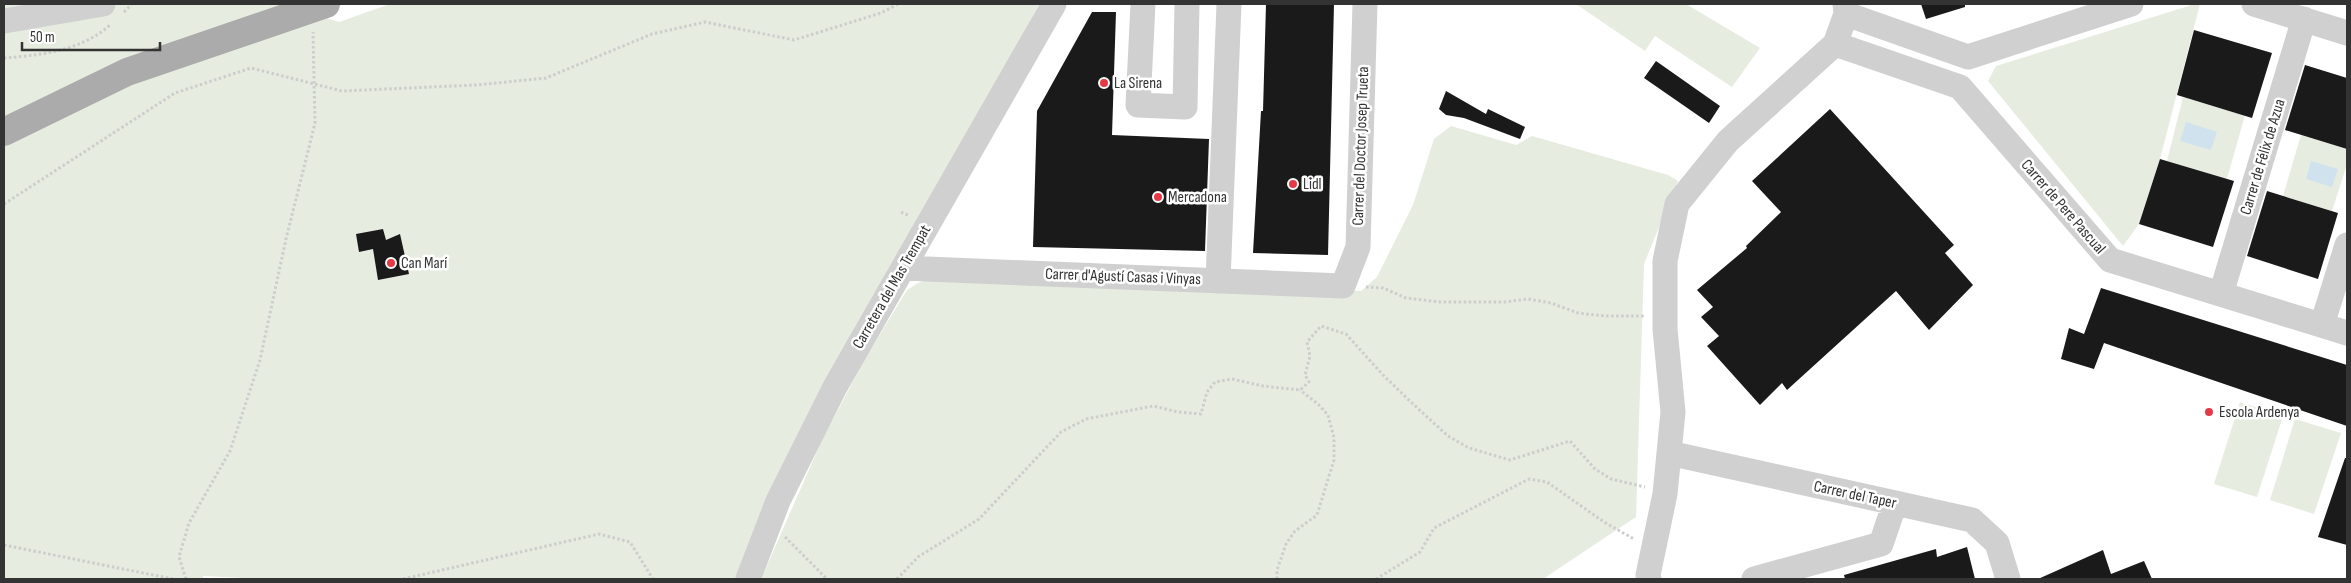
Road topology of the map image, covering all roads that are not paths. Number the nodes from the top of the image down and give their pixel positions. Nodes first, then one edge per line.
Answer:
1 (1054, 4) edge
2 (1143, 4) edge
3 (1187, 4) edge
4 (1229, 4) edge
5 (1364, 4) edge
6 (2130, 4) edge
7 (2254, 4) edge
8 (317, 7) edge
9 (1845, 9) edge
10 (111, 14) edge
11 (2304, 19) junction
12 (4, 21) edge
13 (2347, 33) edge
14 (1835, 44) junction
15 (1968, 57) junction
16 (1960, 87) junction
17 (1185, 107) junction
18 (1224, 109) junction
19 (4, 132) edge
20 (2347, 245) edge
21 (903, 268) junction
22 (1218, 281) junction
23 (1343, 286) joint
24 (2221, 294) junction
25 (2322, 325) junction
26 (2347, 333) edge
27 (1668, 453) junction
28 (1896, 504) junction
29 (748, 579) edge
30 (1649, 579) edge
31 (1754, 579) edge
32 (2008, 579) edge

1 - 21 street, Carretera del Mas Trempat
2 - 17 street
3 - 17 street
4 - 18 street
5 - 23 street, Carrer del Doctor Josep Trueta
6 - 15 street
7 - 11 street
8 - 19 main road
9 - 14 street
9 - 15 street
10 - 12 street
11 - 13 street
11 - 24 street, Carrer de Félix de Azua
14 - 16 street
14 - 27 street
15 - 16 street
16 - 24 street, Carrer de Pere Pascual
17 - 18 street
18 - 22 street
20 - 25 street
21 - 22 street, Carrer d'Agustí Casas i Vinyas
21 - 29 street, Carretera del Mas Trempat
22 - 23 street, Carrer d'Agustí Casas i Vinyas
24 - 25 street, Carrer de Pere Pascual
25 - 26 street, Carrer de Pere Pascual
27 - 28 street, Carrer del Taper
27 - 30 street
28 - 31 street
28 - 32 street, Carrer del Taper

